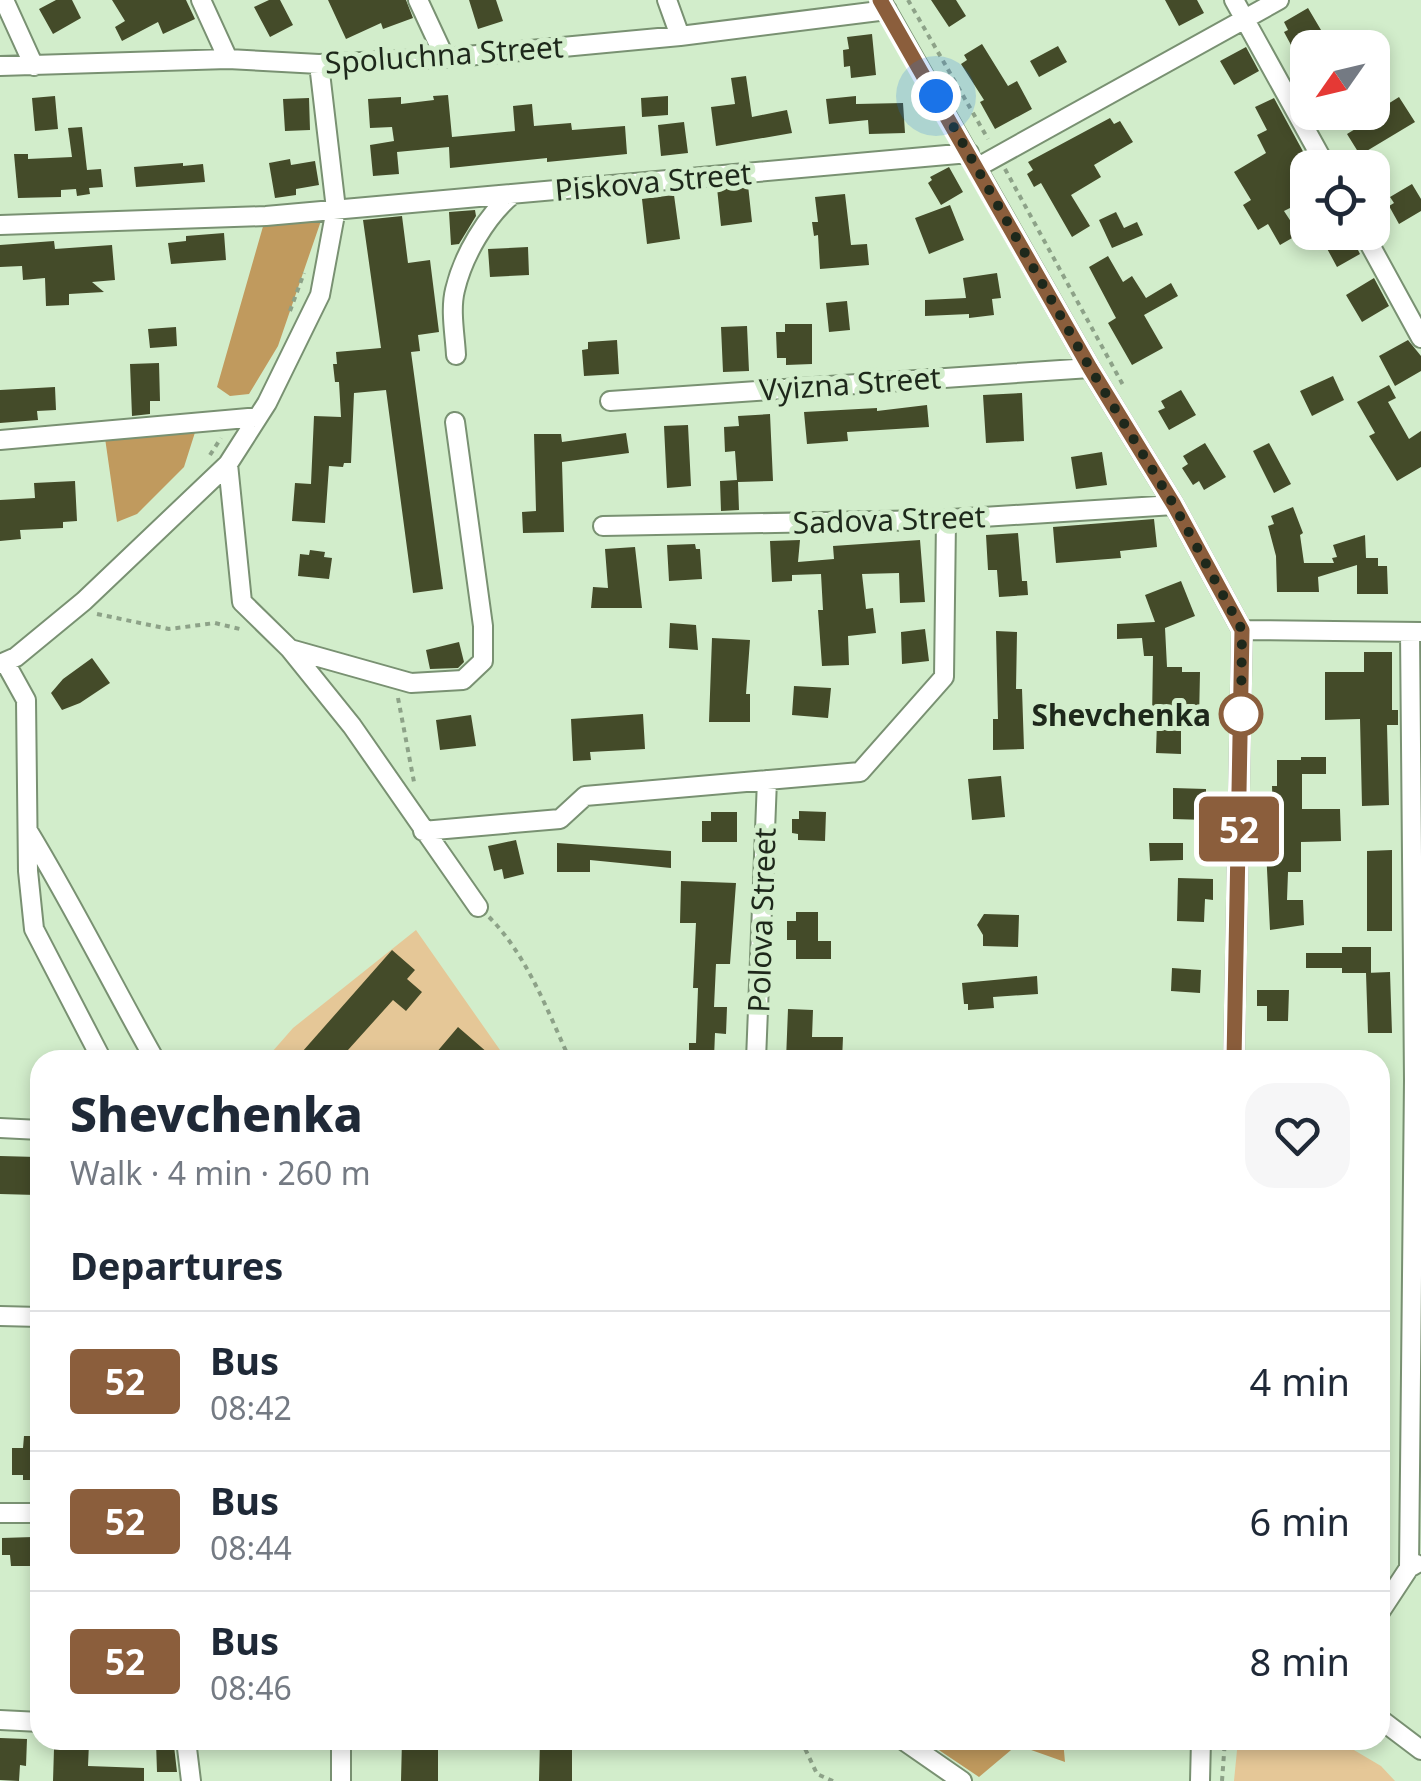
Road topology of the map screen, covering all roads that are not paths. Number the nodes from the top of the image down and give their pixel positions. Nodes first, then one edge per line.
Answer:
1 (4, 0) edge
2 (201, 0) edge
3 (418, 0) edge
4 (667, 0) edge
5 (1234, 0) edge
6 (1279, 0) edge
7 (884, 5) edge
8 (1246, 20) junction
9 (680, 36) junction
10 (445, 58) junction
11 (228, 59) junction
12 (318, 64) junction
13 (0, 66) edge
14 (34, 66) junction
15 (1317, 150) edge
16 (973, 160) junction
17 (513, 194) junction
18 (336, 209) junction
19 (0, 224) edge
20 (1372, 250) edge
21 (1421, 338) edge
22 (456, 355) dead end
23 (1090, 368) junction
24 (610, 402) dead end
25 (258, 417) junction
26 (455, 422) dead end
27 (0, 440) edge
28 (228, 464) junction
29 (1174, 505) junction
30 (946, 520) junction
31 (603, 526) dead end
32 (1242, 630) junction
33 (1416, 632) edge
34 (290, 649) junction
35 (2, 663) edge
36 (767, 780) junction
37 (27, 830) junction
38 (423, 831) junction
39 (478, 907) road end
40 (1416, 992) edge
41 (97, 1050) edge
42 (150, 1050) edge
43 (756, 1050) edge
44 (1234, 1050) edge
45 (1418, 1084) edge
46 (0, 1128) edge
47 (30, 1130) edge
48 (0, 1316) edge
49 (30, 1317) edge
50 (0, 1513) edge
51 (30, 1513) edge
52 (1415, 1565) edge
53 (1390, 1599) edge
54 (0, 1720) edge
55 (30, 1722) edge
56 (1390, 1726) edge
57 (187, 1750) edge
58 (341, 1750) edge
59 (917, 1750) edge
60 (1201, 1750) edge
61 (1421, 1750) edge
62 (190, 1781) edge
63 (341, 1781) edge
64 (962, 1781) edge
65 (1200, 1781) edge

1 - 14 street
2 - 11 street
3 - 10 street
4 - 9 street
5 - 8 street
6 - 8 street
7 - 9 street, Spoluchna Street
7 - 16 street
8 - 15 street
8 - 16 street
9 - 10 street, Spoluchna Street
10 - 12 street, Spoluchna Street
11 - 12 street, Spoluchna Street
11 - 14 street, Spoluchna Street
12 - 18 street
13 - 14 street, Spoluchna Street
16 - 17 street, Piskova Street
16 - 23 street
17 - 18 street, Piskova Street
17 - 22 street
18 - 19 street, Piskova Street
18 - 25 street
20 - 21 street
23 - 24 street, Vyizna Street
23 - 29 street
25 - 27 street
25 - 28 street
26 - 34 street
28 - 34 street
28 - 35 street
29 - 30 street, Sadova Street
29 - 32 street
30 - 31 street, Sadova Street
30 - 36 street
32 - 33 street
32 - 44 street
33 - 40 street
34 - 38 street
35 - 37 street
36 - 38 street
36 - 43 street, Polova Street
37 - 41 street
37 - 42 street
38 - 39 street
40 - 45 street
45 - 52 street
46 - 47 street
48 - 49 street
50 - 51 street
52 - 53 street
54 - 55 street
56 - 61 street
57 - 62 street
58 - 63 street
59 - 64 street
60 - 65 street

